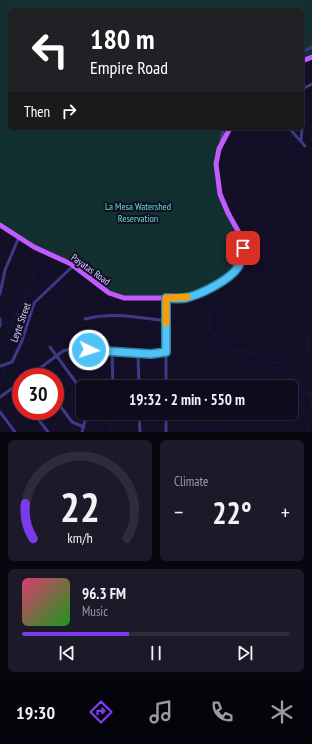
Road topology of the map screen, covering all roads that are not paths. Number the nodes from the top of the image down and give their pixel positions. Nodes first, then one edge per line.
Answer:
1 (223, 130) edge
2 (229, 130) edge
3 (291, 130) edge
4 (302, 130) edge
5 (301, 142) junction
6 (222, 144) junction
7 (305, 146) dead end
8 (0, 226) edge
9 (19, 237) junction
10 (72, 266) junction
11 (0, 294) edge
12 (166, 298) junction
13 (0, 319) edge
14 (85, 320) dead end
15 (166, 321) junction
16 (0, 326) edge
17 (50, 347) dead end
18 (112, 352) junction
19 (166, 352) junction
20 (138, 353) junction
21 (57, 356) junction
22 (0, 360) edge
23 (1, 366) edge
24 (40, 368) edge
25 (113, 380) edge
26 (139, 380) edge
27 (166, 380) edge
28 (76, 382) edge
29 (12, 389) edge
30 (0, 397) edge
31 (64, 411) edge
32 (0, 412) edge
33 (39, 420) edge
34 (86, 420) edge
35 (139, 420) edge
36 (166, 420) edge
37 (84, 427) junction
38 (15, 432) edge
39 (48, 432) edge
40 (82, 432) edge
41 (140, 432) edge
42 (166, 432) edge

1 - 6 street
2 - 6 main road, Payatas Road
3 - 5 street
4 - 5 street
5 - 7 street
6 - 12 main road, Payatas Road
8 - 9 main road, Payatas Road
9 - 10 main road, Payatas Road
9 - 11 street
10 - 12 main road, Payatas Road
10 - 23 street, Leyte Street
12 - 15 street
13 - 16 street
14 - 15 street
15 - 19 street
17 - 21 street
18 - 20 street
18 - 21 street
18 - 25 street
19 - 20 street
19 - 27 street
20 - 26 street
21 - 24 street
21 - 28 street
22 - 23 street
29 - 30 street
31 - 37 street
32 - 38 street
33 - 39 street
34 - 37 street
35 - 41 street
36 - 42 street
37 - 40 street

